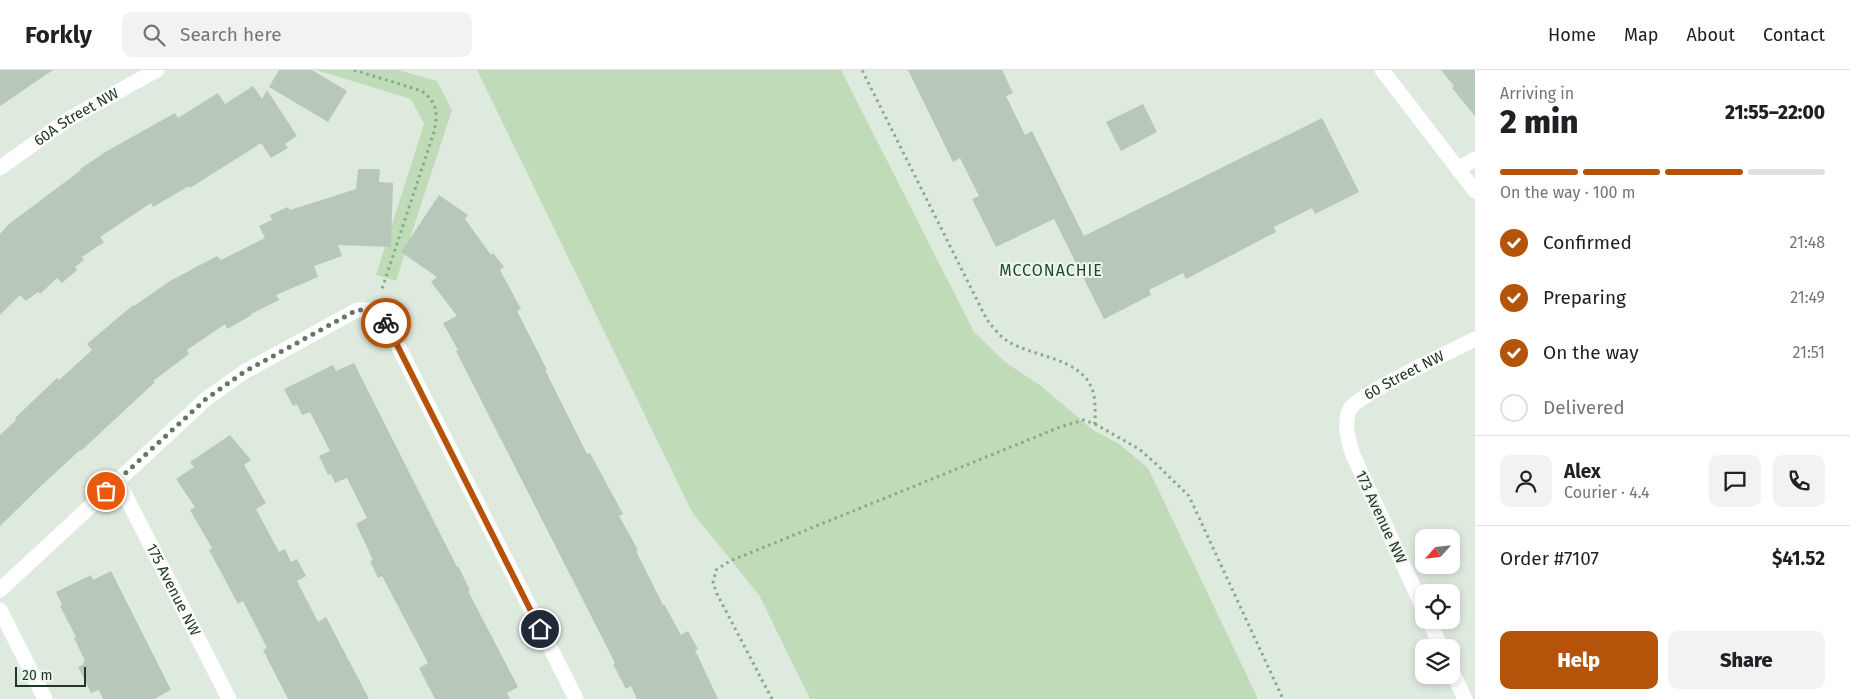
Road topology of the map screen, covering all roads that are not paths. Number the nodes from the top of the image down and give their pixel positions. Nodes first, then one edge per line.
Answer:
1 (157, 70) edge
2 (1382, 70) edge
3 (1475, 159) edge
4 (0, 168) edge
5 (1458, 169) junction
6 (1475, 190) edge
7 (1475, 339) edge
8 (1346, 422) joint
9 (118, 481) junction
10 (0, 590) edge
11 (1415, 591) edge
12 (0, 610) edge
13 (1458, 684) edge
14 (45, 699) edge
15 (229, 699) edge
16 (576, 699) edge
17 (1465, 699) edge

1 - 4 street, 60A Street NW
2 - 5 street
3 - 5 street
5 - 6 street
7 - 8 street, 60 Street NW
8 - 11 street, 173 Avenue NW
9 - 10 street
9 - 15 street, 175 Avenue NW
9 - 16 street
12 - 14 street
13 - 17 street

